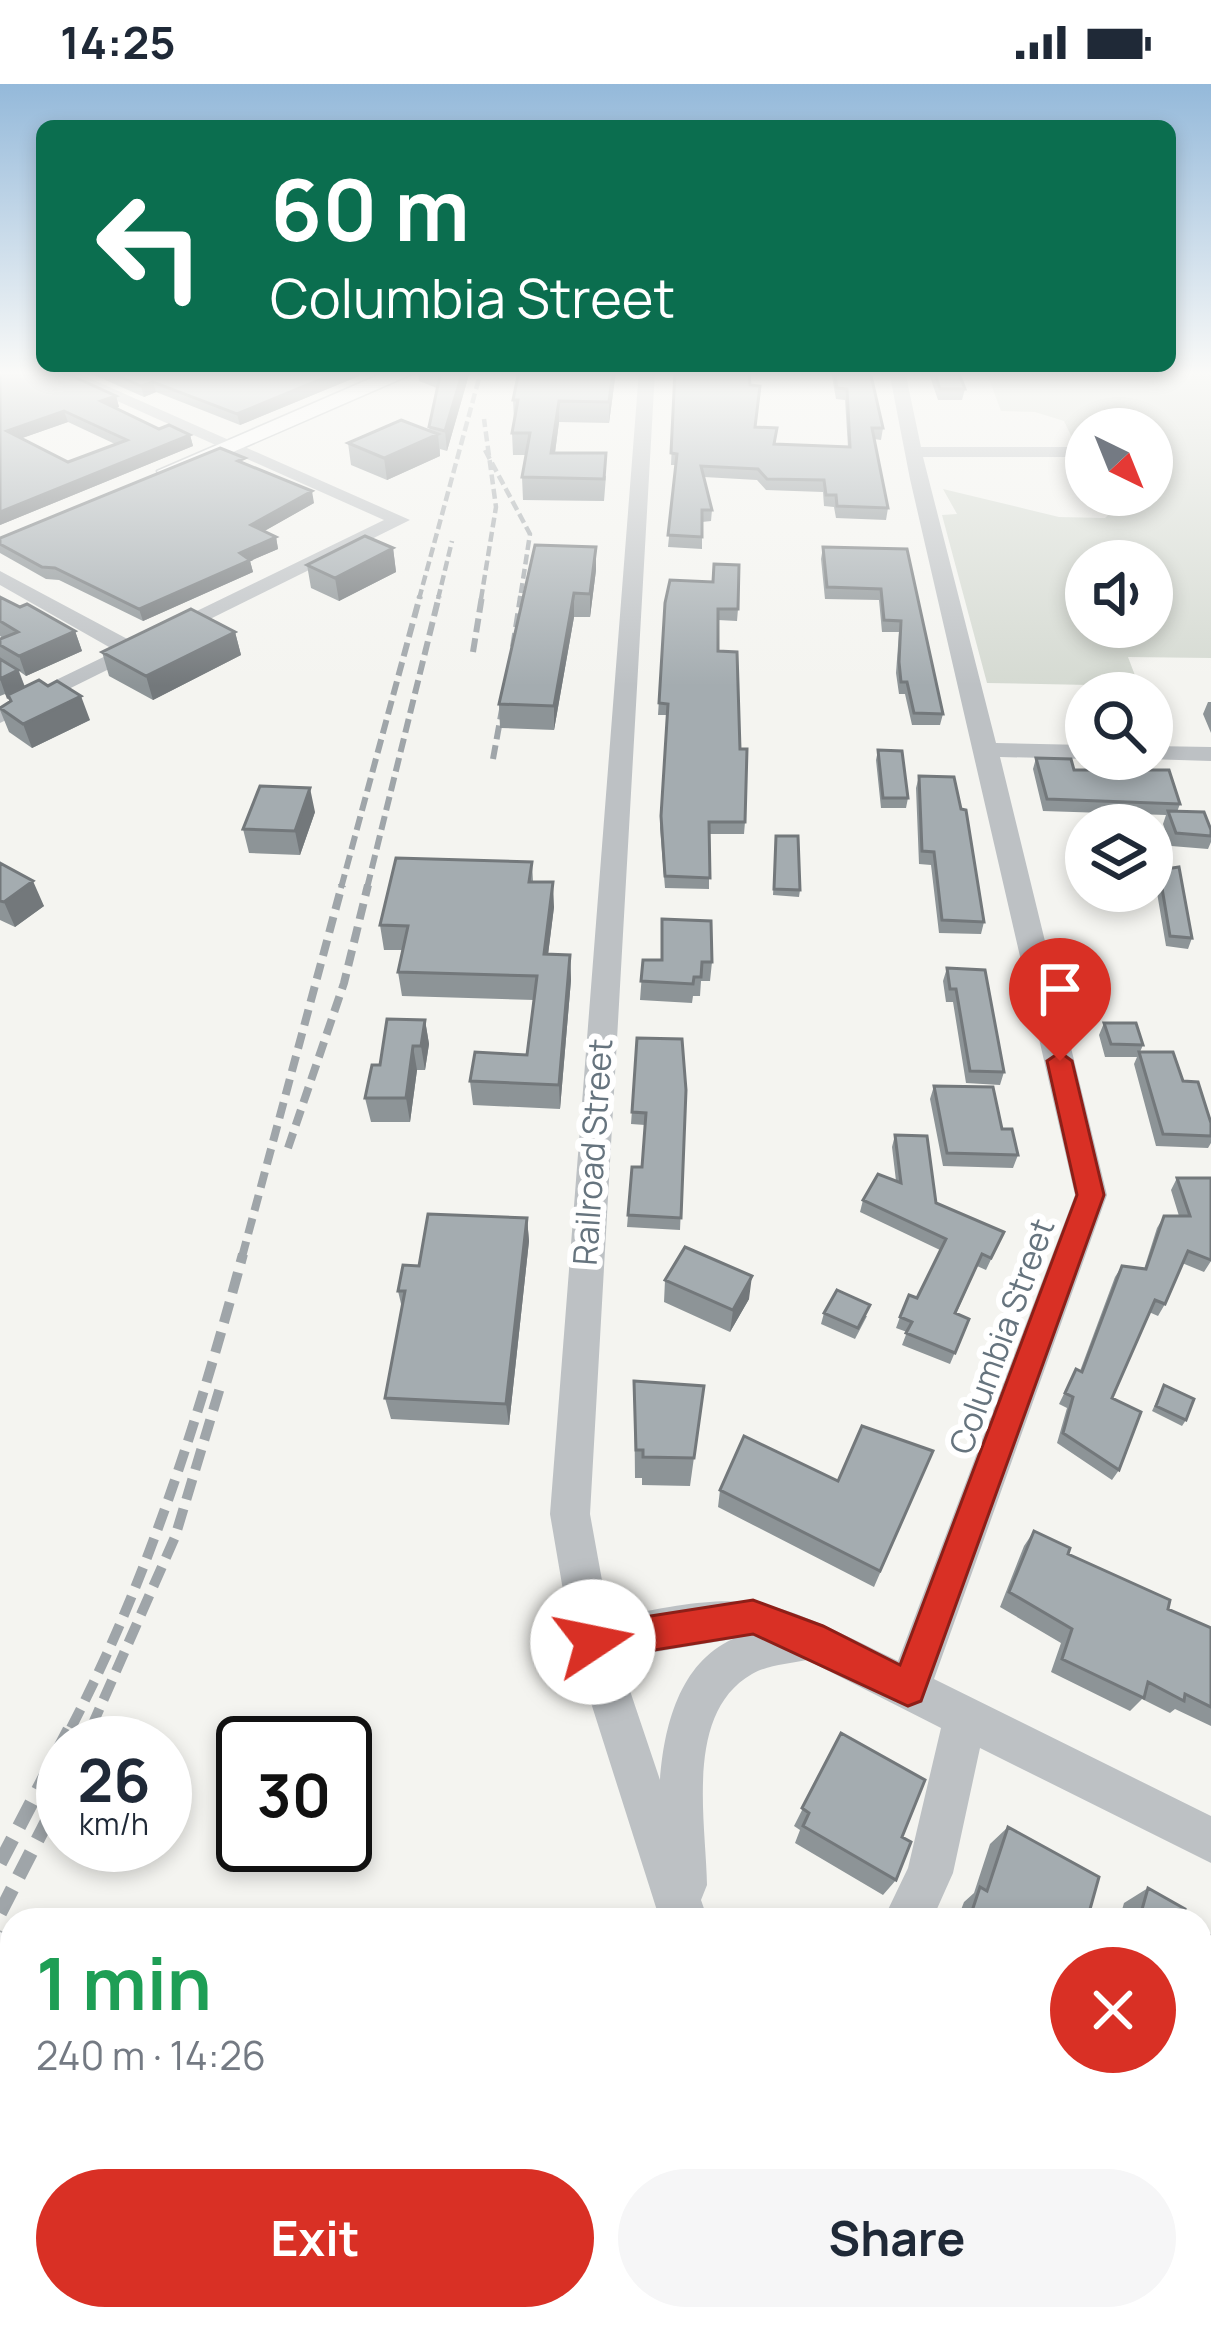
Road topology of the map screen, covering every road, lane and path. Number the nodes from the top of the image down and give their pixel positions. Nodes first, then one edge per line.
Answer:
1 (157, 476) edge
2 (301, 476) edge
3 (640, 476) edge
4 (917, 476) edge
5 (154, 477) edge
6 (0, 577) edge
7 (133, 651) junction
8 (0, 716) edge
9 (988, 750) junction
10 (1065, 752) edge
11 (1173, 753) edge
12 (1211, 754) edge
13 (811, 1638) junction
14 (593, 1642) junction
15 (908, 1688) junction
16 (964, 1717) junction
17 (1211, 1840) edge
18 (681, 1908) edge
19 (684, 1908) edge
20 (913, 1908) edge

1 - 5 main road
2 - 7 street
3 - 14 street, Railroad Street
4 - 9 street, Columbia Street
6 - 7 street
7 - 8 street
9 - 10 street
9 - 15 street, Columbia Street
11 - 12 street
13 - 14 street
13 - 15 street
13 - 19 street, Railroad Street
14 - 18 street, Railroad Street
15 - 16 street
16 - 17 street
16 - 20 street

